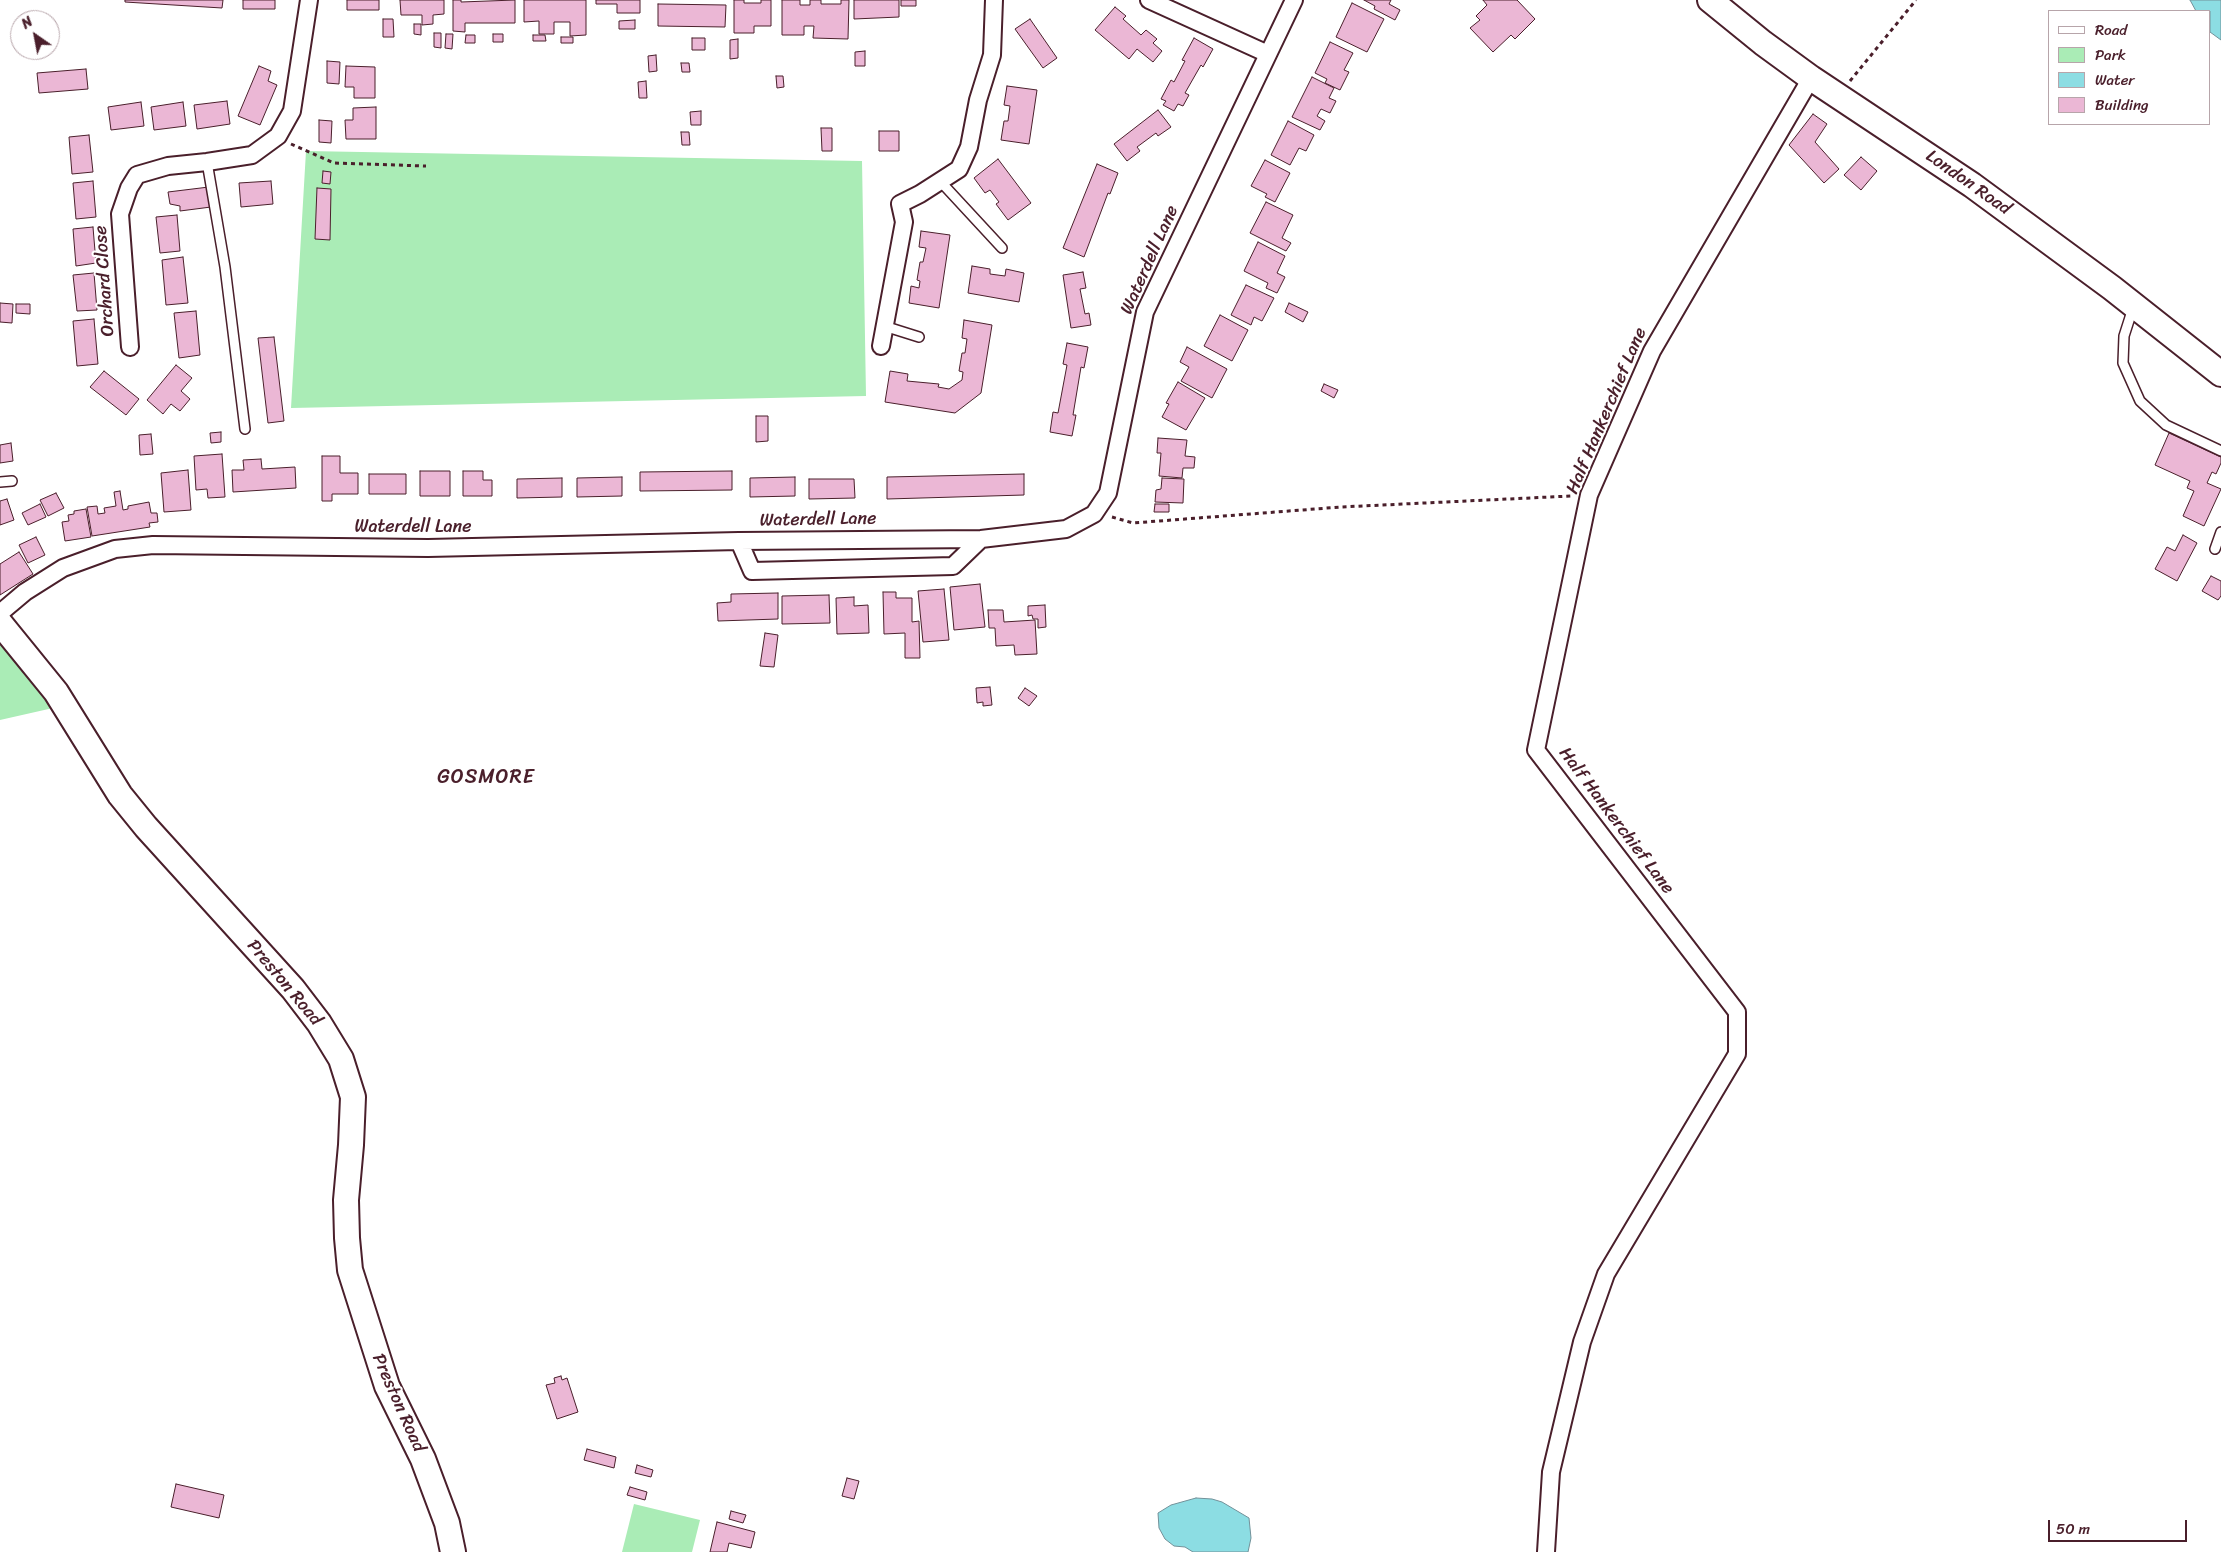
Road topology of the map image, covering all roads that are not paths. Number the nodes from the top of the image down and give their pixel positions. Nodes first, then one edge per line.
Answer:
1 (309, 0) edge
2 (994, 0) edge
3 (1149, 0) edge
4 (1294, 0) edge
5 (1710, 0) edge
6 (1268, 54) junction
7 (1811, 78) junction
8 (207, 162) junction
9 (940, 181) junction
10 (1002, 248) dead end
11 (2134, 305) junction
12 (884, 326) junction
13 (918, 337) dead end
14 (881, 346) dead end
15 (130, 348) dead end
16 (2221, 374) edge
17 (246, 429) dead end
18 (2221, 451) edge
19 (12, 481) dead end
20 (0, 482) edge
21 (2221, 532) edge
22 (981, 538) junction
23 (739, 541) junction
24 (2215, 549) dead end
25 (0, 613) edge
26 (0, 623) edge
27 (453, 1552) edge
28 (1546, 1552) edge

1 - 8 street, Orchard Close
2 - 9 street
3 - 6 street
4 - 6 street, Waterdell Lane
5 - 7 street, London Road
6 - 22 street, Waterdell Lane
7 - 11 street, London Road
7 - 28 street, Half Hankerchief Lane
8 - 15 street, Orchard Close
8 - 17 lane
9 - 10 lane
9 - 12 street
11 - 16 street, London Road
11 - 18 lane
12 - 13 lane
12 - 14 street
19 - 20 lane
21 - 24 lane
22 - 23 street, Waterdell Lane
22 - 23 street
23 - 25 street, Waterdell Lane
26 - 27 street, Preston Road

